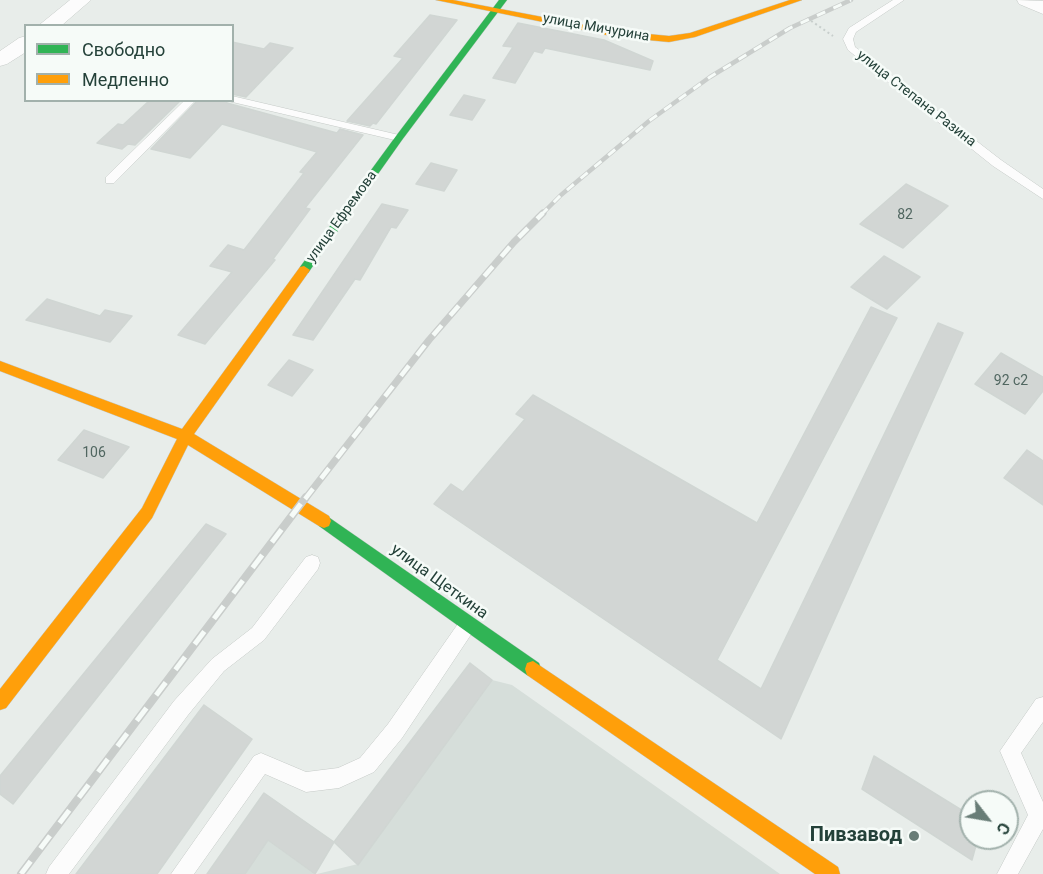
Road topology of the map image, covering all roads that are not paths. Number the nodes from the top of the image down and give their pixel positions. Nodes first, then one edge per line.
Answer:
1 (82, 0) edge
2 (440, 0) edge
3 (899, 0) edge
4 (1026, 0) edge
5 (789, 1) edge
6 (500, 5) edge
7 (1043, 8) edge
8 (51, 24) edge
9 (24, 43) edge
10 (0, 60) edge
11 (234, 99) edge
12 (189, 102) edge
13 (399, 138) junction
14 (110, 180) dead end
15 (1043, 195) edge
16 (0, 366) edge
17 (185, 436) junction
18 (312, 563) dead end
19 (468, 624) junction
20 (0, 702) edge
21 (1043, 706) edge
22 (1041, 817) edge
23 (56, 874) edge
24 (181, 874) edge
25 (831, 874) edge
26 (1007, 874) edge

1 - 8 street
2 - 6 main road, улица Мичурина
3 - 15 lane, улица Степана Разина
4 - 7 street
5 - 6 main road, улица Мичурина
6 - 13 main road, улица Ефремова
9 - 10 street
11 - 13 lane
12 - 14 lane
13 - 17 main road, улица Ефремова
16 - 17 main road, улица Щеткина
17 - 19 main road, улица Щеткина
17 - 20 main road, улица Ефремова
18 - 23 lane
19 - 24 lane
19 - 25 main road, улица Щеткина
21 - 22 lane
22 - 26 lane

